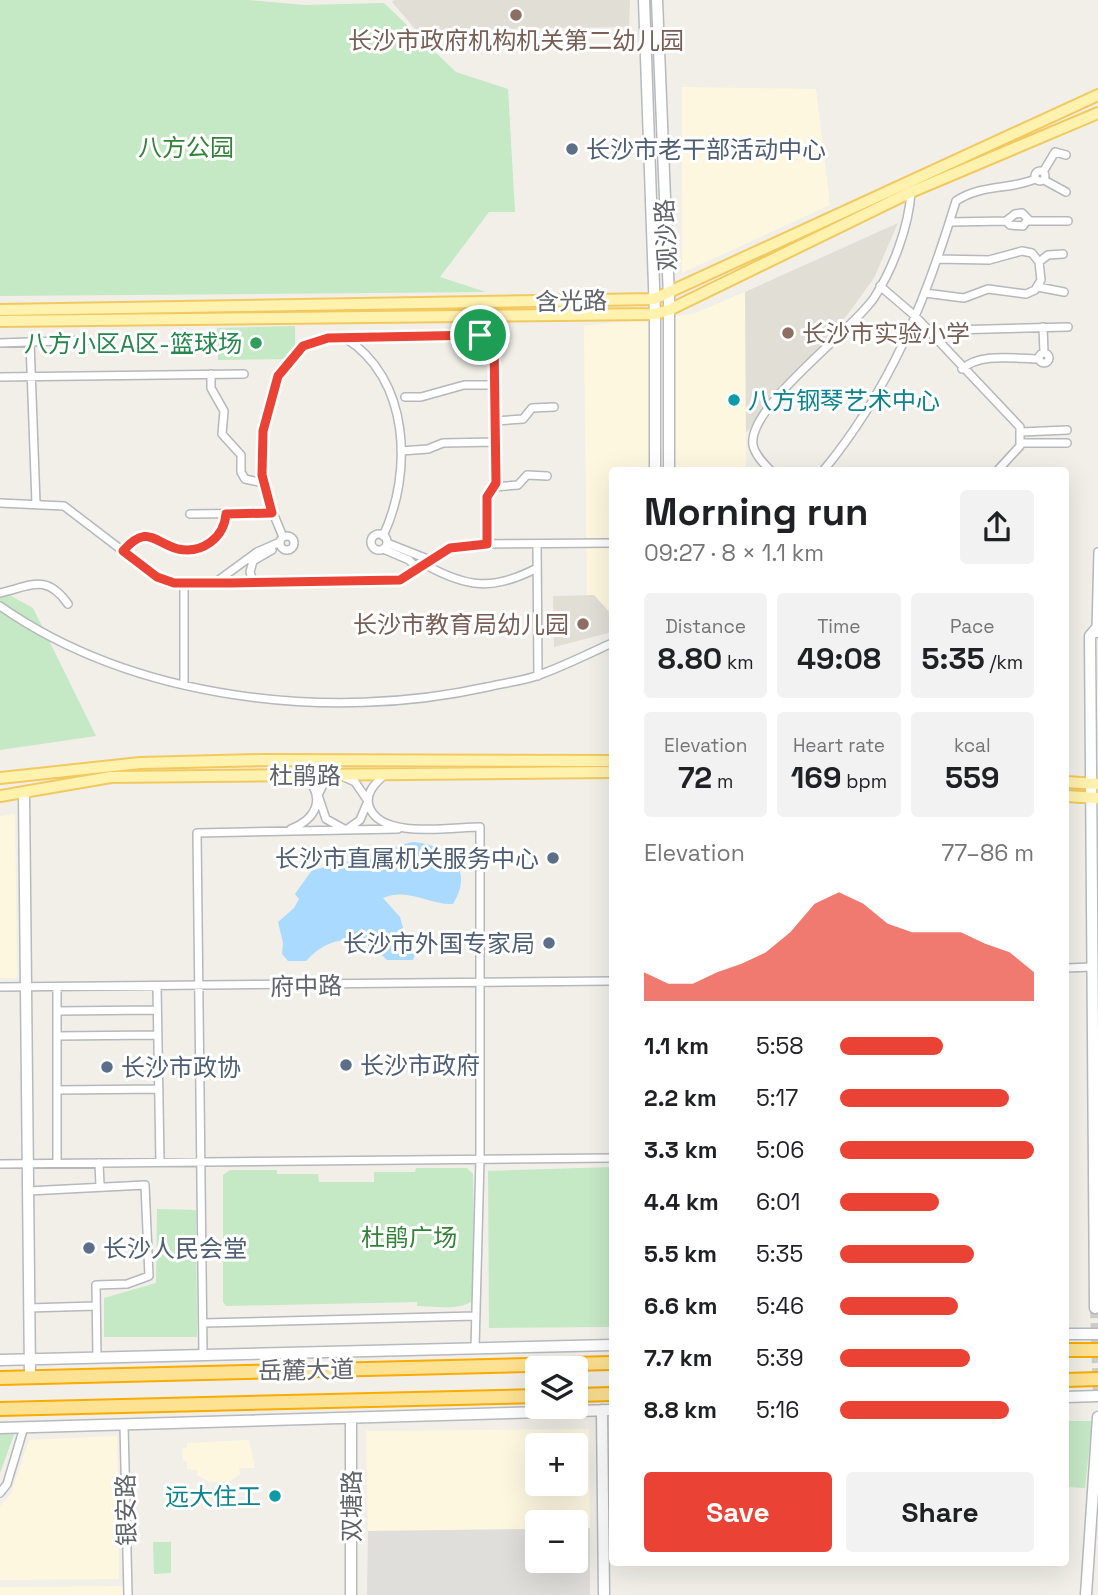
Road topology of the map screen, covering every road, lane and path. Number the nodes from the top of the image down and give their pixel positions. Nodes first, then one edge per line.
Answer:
1 (644, 0) edge
2 (657, 0) edge
3 (1098, 95) edge
4 (1098, 113) edge
5 (1066, 155) dead end
6 (1041, 177) junction
7 (911, 192) junction
8 (1066, 192) dead end
9 (1068, 221) dead end
10 (950, 222) junction
11 (1063, 254) dead end
12 (937, 260) junction
13 (1039, 262) junction
14 (880, 286) junction
15 (1038, 286) junction
16 (1064, 292) dead end
17 (925, 293) junction
18 (669, 294) junction
19 (654, 299) junction
20 (0, 310) edge
21 (669, 310) junction
22 (654, 314) junction
23 (917, 319) junction
24 (0, 321) edge
25 (1043, 327) junction
26 (1068, 327) dead end
27 (345, 338) junction
28 (89, 340) dead end
29 (934, 341) junction
30 (30, 342) junction
31 (0, 343) edge
32 (962, 369) junction
33 (211, 374) junction
34 (244, 374) dead end
35 (0, 377) edge
36 (32, 377) junction
37 (495, 385) junction
38 (405, 397) dead end
39 (554, 407) dead end
40 (495, 421) junction
41 (1067, 430) dead end
42 (1021, 432) junction
43 (496, 442) junction
44 (1021, 443) junction
45 (1067, 443) dead end
46 (401, 451) junction
47 (655, 467) edge
48 (669, 467) edge
49 (767, 467) edge
50 (826, 467) edge
51 (1000, 467) edge
52 (547, 476) dead end
53 (263, 483) junction
54 (494, 487) junction
55 (0, 503) edge
56 (36, 503) junction
57 (272, 513) junction
58 (190, 514) dead end
59 (226, 514) junction
60 (281, 542) junction
61 (384, 543) junction
62 (609, 543) edge
63 (487, 544) junction
64 (537, 544) junction
65 (123, 551) junction
66 (1098, 552) edge
67 (424, 564) junction
68 (537, 568) junction
69 (253, 582) junction
70 (184, 583) junction
71 (215, 583) junction
72 (0, 593) edge
73 (1097, 598) edge
74 (68, 604) dead end
75 (0, 606) edge
76 (1096, 633) edge
77 (609, 644) edge
78 (538, 676) junction
79 (184, 684) junction
80 (609, 761) edge
81 (609, 772) edge
82 (385, 774) junction
83 (303, 775) junction
84 (341, 775) junction
85 (0, 778) edge
86 (1069, 782) edge
87 (1093, 784) edge
88 (24, 793) junction
89 (318, 795) junction
90 (0, 796) edge
91 (1069, 796) edge
92 (1093, 798) edge
93 (368, 801) junction
94 (398, 829) junction
95 (346, 830) junction
96 (285, 831) junction
97 (1069, 968) edge
98 (1092, 968) junction
99 (609, 981) edge
100 (480, 984) junction
101 (0, 987) edge
102 (26, 987) junction
103 (57, 987) junction
104 (158, 987) junction
105 (200, 987) junction
106 (157, 1010) junction
107 (57, 1011) junction
108 (157, 1035) junction
109 (57, 1036) junction
110 (159, 1089) junction
111 (58, 1090) junction
112 (609, 1158) edge
113 (480, 1159) junction
114 (202, 1161) junction
115 (160, 1162) junction
116 (57, 1163) junction
117 (99, 1163) junction
118 (0, 1164) edge
119 (28, 1164) junction
120 (100, 1185) junction
121 (28, 1191) junction
122 (96, 1306) junction
123 (28, 1308) junction
124 (1095, 1308) dead end
125 (475, 1316) junction
126 (203, 1323) junction
127 (1069, 1334) edge
128 (1098, 1334) edge
129 (609, 1345) edge
130 (475, 1348) junction
131 (1069, 1350) edge
132 (1098, 1350) edge
133 (203, 1355) junction
134 (97, 1358) junction
135 (0, 1360) edge
136 (29, 1360) junction
137 (609, 1363) edge
138 (30, 1377) junction
139 (0, 1378) edge
140 (1098, 1379) edge
141 (1069, 1380) edge
142 (609, 1394) edge
143 (588, 1395) edge
144 (525, 1396) edge
145 (1098, 1396) edge
146 (1069, 1397) edge
147 (0, 1409) edge
148 (607, 1410) edge
149 (1098, 1417) edge
150 (351, 1418) junction
151 (124, 1425) junction
152 (0, 1427) edge
153 (24, 1427) junction
154 (0, 1493) edge
155 (608, 1538) edge
156 (128, 1595) edge
157 (351, 1595) edge
158 (604, 1595) edge
159 (1086, 1595) edge

1 - 19 street, 观沙路
2 - 18 street, 观沙路
3 - 18 main road, 含光路
4 - 7 main road, 含光路
5 - 6 street
6 - 8 street
6 - 10 street
7 - 14 street
7 - 21 main road, 含光路
9 - 10 street
10 - 12 street
11 - 13 street
12 - 13 street
12 - 17 street
13 - 15 street
14 - 23 street
14 - 49 street
15 - 16 street
15 - 17 street
17 - 23 street
18 - 19 main road, 含光路
18 - 21 street, 观沙路
19 - 20 main road, 含光路
19 - 22 street, 观沙路
21 - 22 main road, 含光路
21 - 48 street, 观沙路
22 - 24 main road, 含光路
22 - 47 street, 观沙路
23 - 29 street
23 - 50 street
25 - 26 street
25 - 29 street
25 - 32 street
27 - 37 street
27 - 46 street
27 - 53 street
28 - 30 street
29 - 32 street
30 - 31 street
30 - 36 street
32 - 42 street
33 - 34 street
33 - 36 street
33 - 53 street
35 - 36 street
36 - 56 street
37 - 38 street
37 - 40 street
39 - 40 street
40 - 43 street
41 - 42 street
42 - 44 street
43 - 46 street
43 - 54 street
44 - 45 street
44 - 51 street
46 - 61 street
52 - 54 street
53 - 57 street
54 - 63 street
55 - 56 street
56 - 65 street
57 - 59 street
57 - 60 street
58 - 59 street
59 - 65 street
60 - 69 street
60 - 71 street
61 - 67 street
61 - 67 street
62 - 64 street
63 - 64 street
63 - 67 street
64 - 68 street
65 - 70 street
66 - 73 street
67 - 68 street
67 - 69 street
68 - 78 street
69 - 71 street
70 - 71 street
70 - 79 street
72 - 74 street
73 - 76 street
75 - 79 street
76 - 87 street
77 - 78 street
78 - 79 street
80 - 85 main road, 杜鹃路
81 - 82 main road, 杜鹃路
82 - 84 main road, 杜鹃路
82 - 93 street
83 - 84 main road, 杜鹃路
83 - 88 main road, 杜鹃路
83 - 89 street
84 - 89 street
84 - 93 street
86 - 87 main road
87 - 92 street
88 - 90 main road, 杜鹃路
88 - 102 street
89 - 95 street
89 - 96 street
91 - 92 main road
92 - 98 street
93 - 94 street
93 - 95 street
94 - 95 street
94 - 100 street
95 - 96 street
96 - 105 street
97 - 98 street
98 - 124 street
99 - 100 street, 府中路
100 - 105 street, 府中路
100 - 113 street
101 - 102 street, 府中路
102 - 103 street, 府中路
102 - 119 street
103 - 104 street, 府中路
103 - 107 street
104 - 105 street, 府中路
104 - 106 street
105 - 114 street
106 - 107 street
106 - 108 street
107 - 109 street
108 - 109 street
108 - 110 street
109 - 111 street
110 - 111 street
110 - 115 street
111 - 116 street
112 - 113 street
113 - 114 street
113 - 125 street
114 - 115 street
114 - 126 street
115 - 117 street
116 - 117 street
116 - 119 street
117 - 120 street
118 - 119 street
119 - 121 street
120 - 121 street
120 - 122 street
121 - 123 street
122 - 123 street
122 - 134 street
123 - 136 street
125 - 126 street
125 - 130 street
126 - 133 street
127 - 128 street
129 - 130 street
130 - 133 street
131 - 132 highway
133 - 134 street
134 - 136 street
135 - 136 street
136 - 138 street
137 - 138 highway, 岳麓大道
138 - 139 highway, 岳麓大道
140 - 141 highway
142 - 143 highway
144 - 147 highway, 岳麓大道
145 - 146 street
148 - 150 street
148 - 155 street
149 - 159 street
150 - 151 street
150 - 157 street, 双塘路
151 - 153 street
151 - 156 street, 银安路
152 - 153 street
153 - 154 street
155 - 158 street

